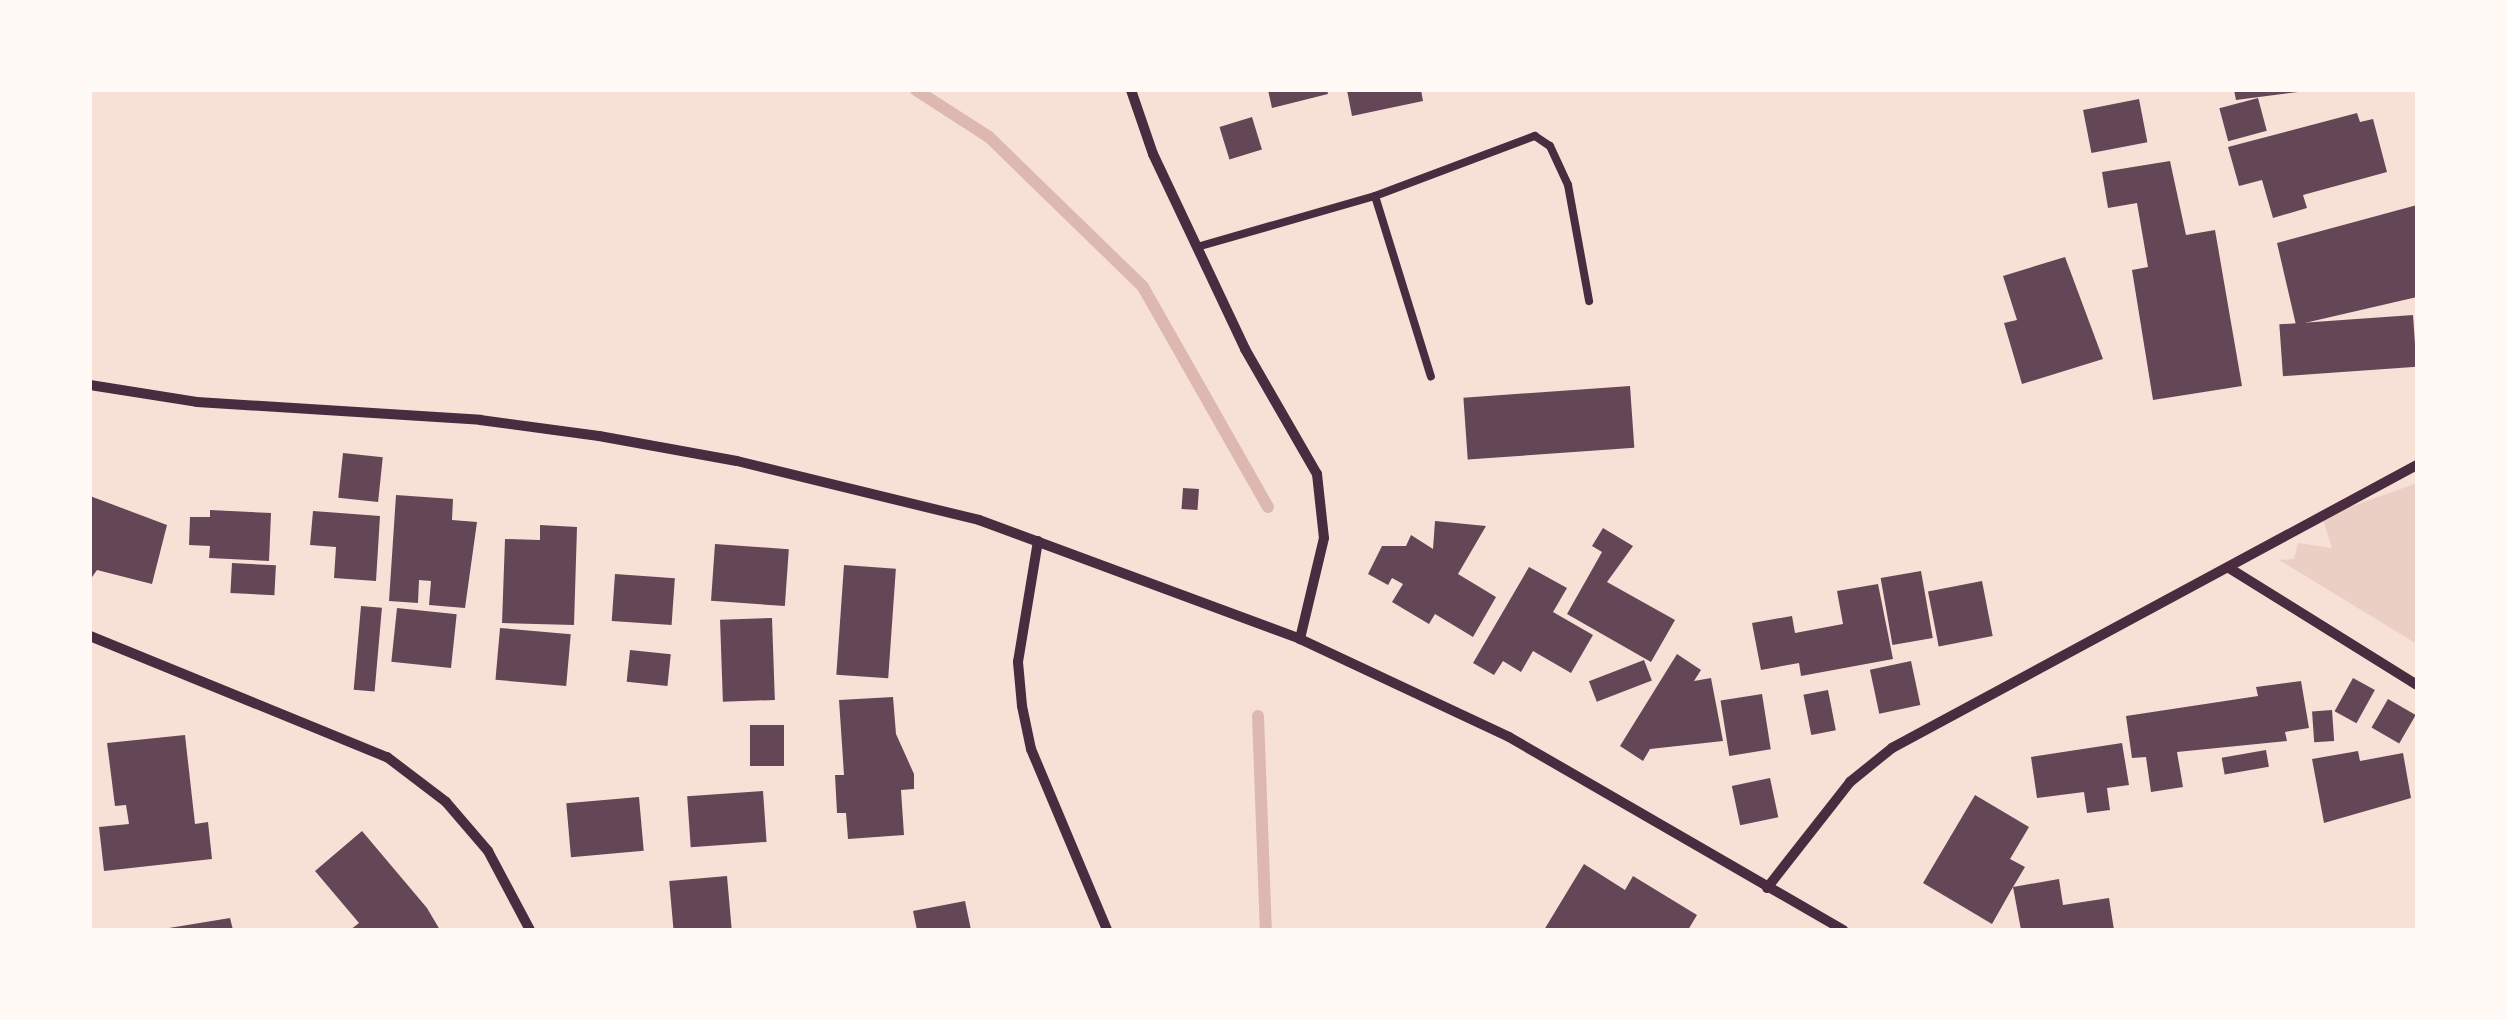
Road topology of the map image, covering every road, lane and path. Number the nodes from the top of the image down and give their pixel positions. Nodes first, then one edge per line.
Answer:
1 (1130, 90) edge
2 (1375, 196) junction
3 (1197, 247) junction
4 (1589, 301) dead end
5 (1431, 378) dead end
6 (90, 385) edge
7 (2417, 465) edge
8 (1038, 541) junction
9 (2229, 568) junction
10 (90, 636) edge
11 (1300, 640) junction
12 (2417, 684) edge
13 (1766, 888) junction
14 (530, 930) edge
15 (1106, 930) edge
16 (1843, 930) edge

1 - 3 street
2 - 3 lane
2 - 4 lane
2 - 5 lane
3 - 11 street
6 - 8 street
7 - 9 street
8 - 11 street
8 - 15 street
9 - 12 street
9 - 13 street
10 - 14 street
11 - 13 street
13 - 16 street

